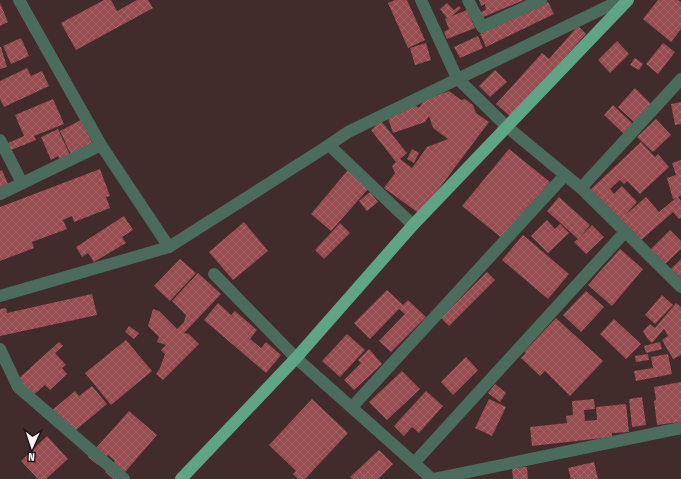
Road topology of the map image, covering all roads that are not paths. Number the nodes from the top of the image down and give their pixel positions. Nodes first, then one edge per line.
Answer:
1 (19, 0) edge
2 (421, 0) edge
3 (468, 0) edge
4 (541, 0) edge
5 (621, 0) edge
6 (628, 0) edge
7 (457, 78) junction
8 (681, 79) edge
9 (507, 127) junction
10 (0, 140) edge
11 (101, 145) junction
12 (329, 145) junction
13 (565, 175) junction
14 (22, 183) junction
15 (581, 188) junction
16 (0, 194) edge
17 (413, 226) junction
18 (626, 232) junction
19 (169, 247) junction
20 (214, 274) dead end
21 (681, 287) edge
22 (0, 296) edge
23 (0, 349) edge
24 (296, 358) junction
25 (352, 407) junction
26 (681, 428) edge
27 (414, 463) junction
28 (124, 479) edge
29 (181, 479) edge
30 (433, 479) edge

1 - 11 street
2 - 7 street
3 - 4 street
5 - 7 street
6 - 9 main road
7 - 9 street
7 - 12 street
8 - 15 street
9 - 13 street
9 - 17 main road
10 - 14 street
11 - 14 street
11 - 19 street
12 - 17 street
12 - 19 street
13 - 15 street
13 - 25 street
14 - 16 street
15 - 18 street
17 - 24 main road
18 - 21 street
18 - 27 street
19 - 22 street
20 - 24 street
23 - 28 street
24 - 25 street
24 - 29 main road
25 - 27 street
26 - 30 street
27 - 30 street

